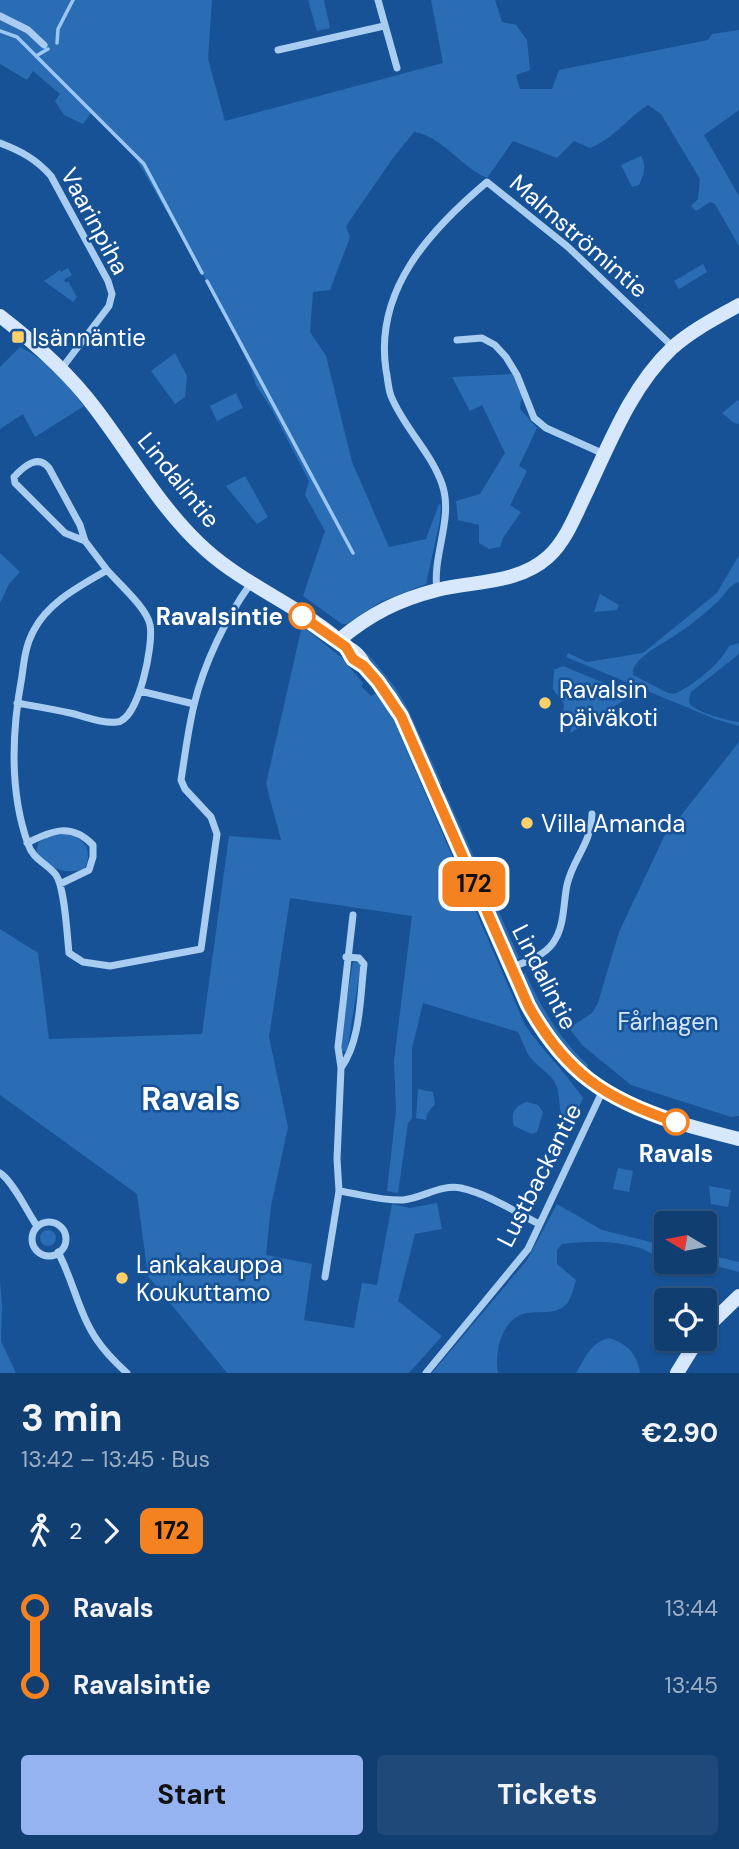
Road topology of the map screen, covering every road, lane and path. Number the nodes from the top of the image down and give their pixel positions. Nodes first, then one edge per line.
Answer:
1 (378, 0) edge
2 (0, 16) edge
3 (384, 26) junction
4 (44, 46) dead end
5 (278, 50) dead end
6 (397, 68) dead end
7 (0, 143) edge
8 (739, 305) edge
9 (0, 316) edge
10 (457, 340) dead end
11 (673, 347) junction
12 (62, 368) junction
13 (604, 454) junction
14 (85, 541) junction
15 (107, 570) junction
16 (251, 583) junction
17 (437, 590) junction
18 (343, 644) junction
19 (140, 691) junction
20 (17, 703) junction
21 (194, 704) junction
22 (592, 814) dead end
23 (27, 844) junction
24 (60, 884) junction
25 (353, 915) dead end
26 (346, 957) junction
27 (511, 968) junction
28 (341, 1068) junction
29 (603, 1090) junction
30 (739, 1139) edge
31 (0, 1173) edge
32 (339, 1191) junction
33 (539, 1224) junction
34 (37, 1226) junction
35 (58, 1252) junction
36 (325, 1277) dead end
37 (739, 1296) edge
38 (717, 1317) edge
39 (691, 1351) edge
40 (127, 1373) edge
41 (426, 1373) edge
42 (677, 1373) edge

1 - 3 street
2 - 4 street
3 - 5 street
3 - 6 street
7 - 12 street, Vaarinpiha
8 - 11 street
9 - 12 street, Lindalintie
10 - 13 street
11 - 13 street
11 - 17 street, Malmströmintie
12 - 16 street, Lindalintie
13 - 17 street
14 - 14 street
14 - 15 street
15 - 19 street
15 - 20 street
16 - 18 street, Lindalintie
16 - 21 street
17 - 18 street
18 - 27 street, Lindalintie
19 - 20 street
19 - 21 street
20 - 23 street
21 - 24 street
22 - 27 street
23 - 24 street
23 - 24 street
25 - 26 street
26 - 28 street
26 - 28 street
27 - 29 street, Lindalintie
28 - 32 street
29 - 30 street, Lindalintie
29 - 33 street, Lustbackantie
31 - 34 street
32 - 33 street
32 - 36 street
33 - 41 street, Lustbackantie
34 - 35 street
34 - 35 street
35 - 40 street
37 - 38 street
39 - 42 street

